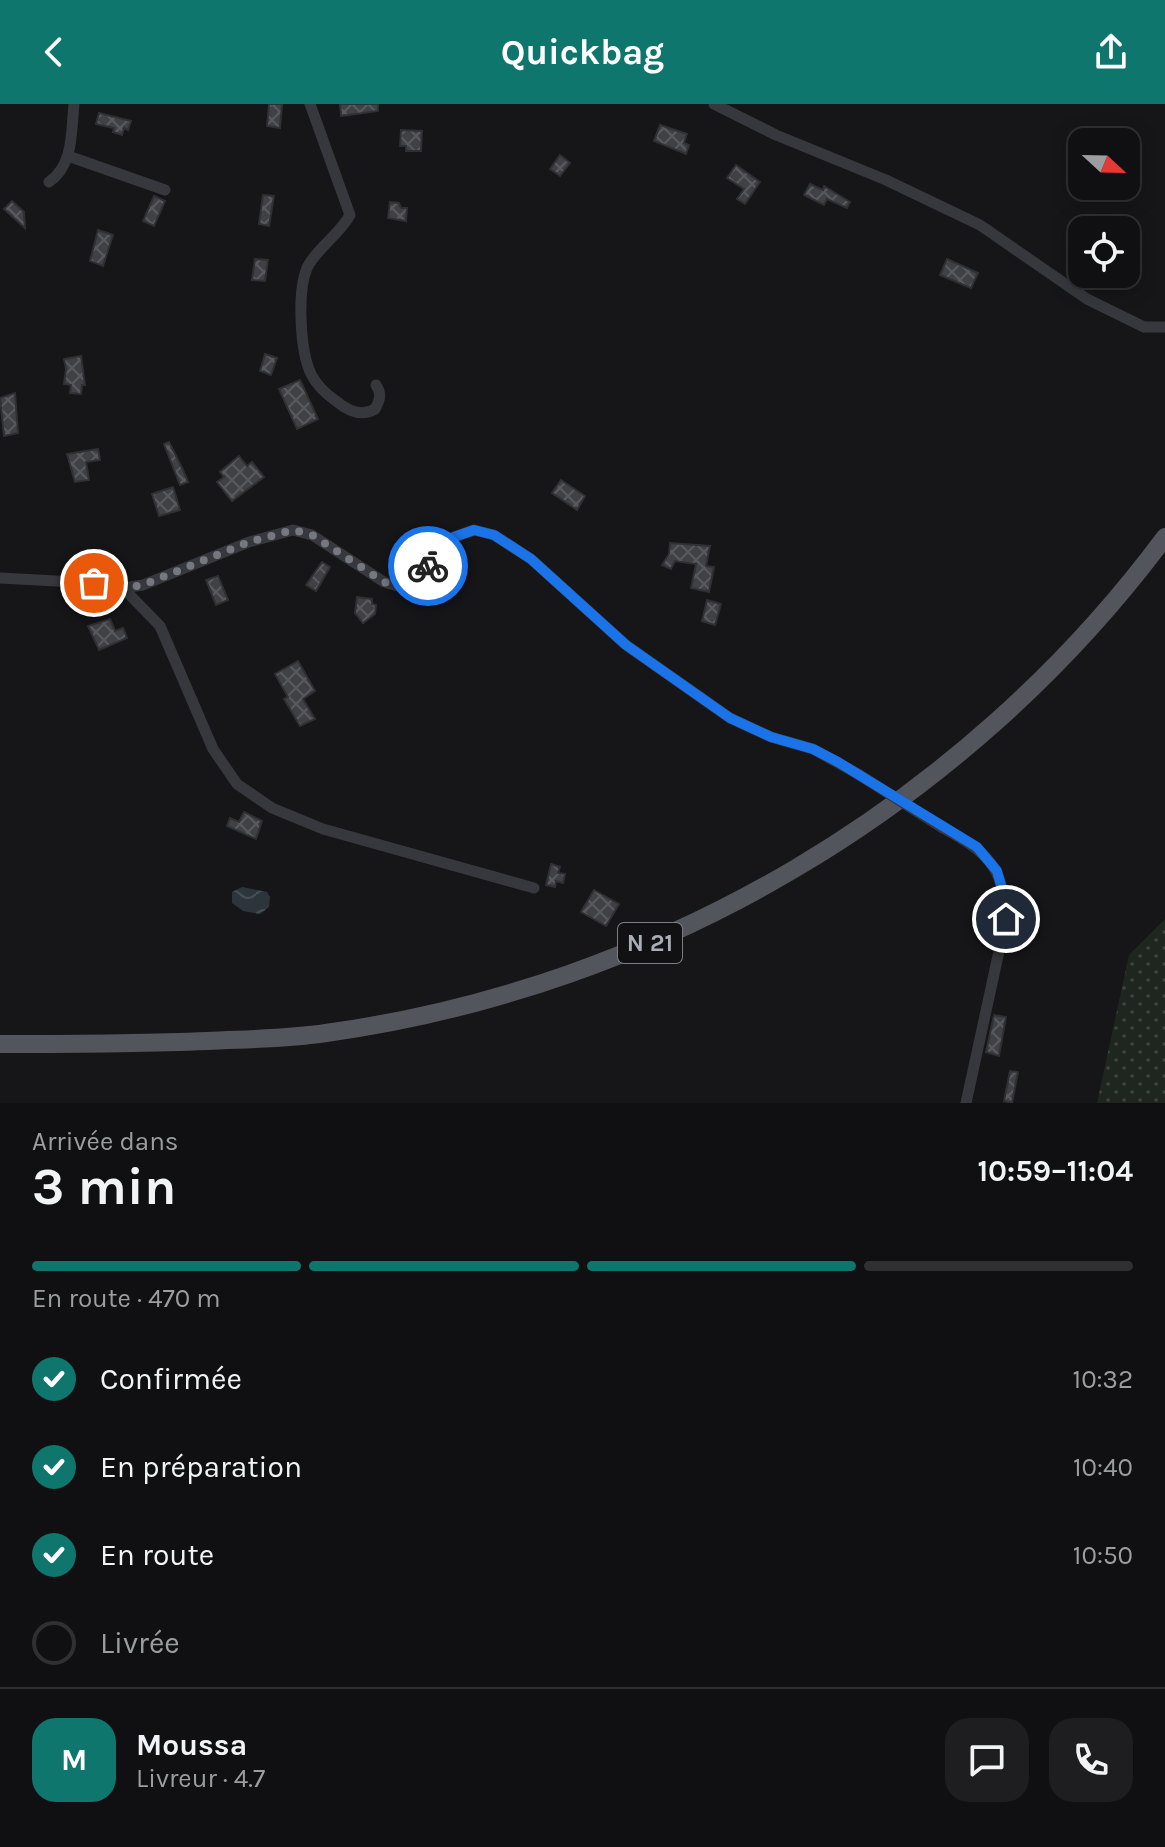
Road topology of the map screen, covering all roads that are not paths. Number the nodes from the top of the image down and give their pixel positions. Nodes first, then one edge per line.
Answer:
1 (74, 104) edge
2 (310, 104) edge
3 (714, 104) edge
4 (68, 156) junction
5 (49, 182) dead end
6 (165, 190) dead end
7 (1165, 327) edge
8 (376, 385) dead end
9 (1165, 537) edge
10 (0, 578) edge
11 (123, 588) junction
12 (534, 888) dead end
13 (0, 1044) edge
14 (966, 1103) edge

1 - 4 street
2 - 8 street
3 - 7 street
4 - 5 street
4 - 6 street
9 - 13 main road, N 21
10 - 11 street
11 - 12 street
11 - 14 street, bridge

